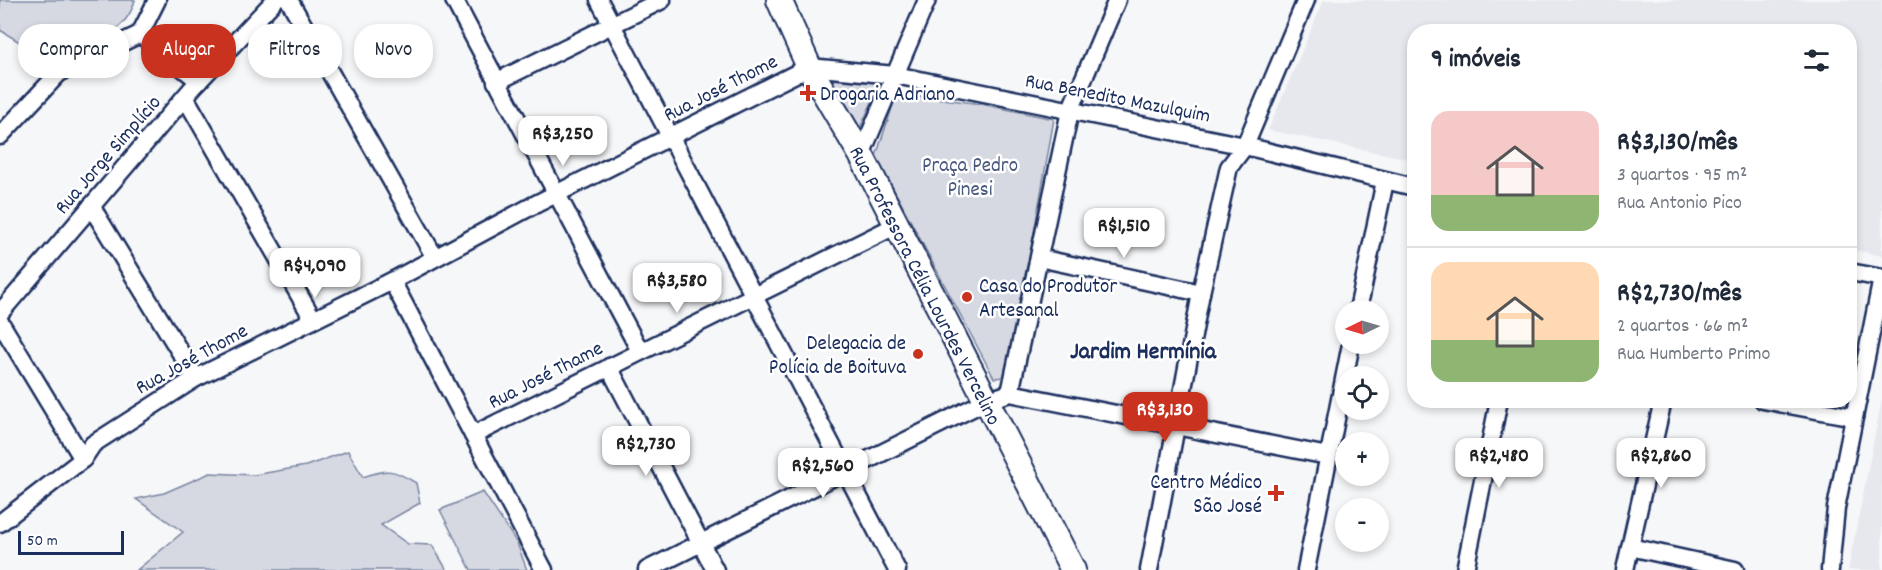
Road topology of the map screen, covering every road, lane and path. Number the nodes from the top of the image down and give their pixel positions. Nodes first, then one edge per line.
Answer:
1 (157, 0) edge
2 (275, 0) edge
3 (289, 0) edge
4 (454, 0) edge
5 (599, 0) edge
6 (662, 0) edge
7 (779, 0) edge
8 (927, 0) edge
9 (1117, 0) edge
10 (1306, 0) edge
11 (612, 25) junction
12 (140, 34) junction
13 (809, 67) junction
14 (895, 75) junction
15 (199, 81) junction
16 (496, 82) junction
17 (184, 97) junction
18 (1070, 111) junction
19 (0, 136) edge
20 (670, 138) junction
21 (1245, 146) junction
22 (861, 155) junction
23 (1385, 181) junction
24 (1407, 186) edge
25 (557, 192) junction
26 (91, 206) junction
27 (897, 225) junction
28 (434, 256) junction
29 (1039, 258) junction
30 (1857, 273) edge
31 (1882, 278) edge
32 (392, 281) junction
33 (1201, 293) junction
34 (752, 296) junction
35 (1360, 300) edge
36 (0, 313) edge
37 (313, 319) junction
38 (0, 322) edge
39 (640, 351) junction
40 (1349, 354) edge
41 (609, 367) junction
42 (196, 378) junction
43 (1010, 393) junction
44 (986, 401) junction
45 (1857, 402) edge
46 (1497, 408) edge
47 (1661, 408) edge
48 (1806, 408) edge
49 (1856, 408) edge
50 (1854, 417) junction
51 (1176, 428) junction
52 (473, 435) junction
53 (1328, 456) junction
54 (83, 459) junction
55 (846, 469) junction
56 (0, 523) edge
57 (700, 542) junction
58 (1630, 547) junction
59 (544, 570) edge
60 (647, 570) edge
61 (715, 570) edge
62 (897, 570) edge
63 (1073, 570) edge
64 (1149, 570) edge
65 (1306, 570) edge
66 (1465, 570) edge
67 (1625, 570) edge
68 (1735, 570) edge
69 (1830, 570) edge

1 - 12 street
2 - 15 street, Rua Jorge Simplício
3 - 28 street
4 - 16 street
5 - 11 street
6 - 11 street
7 - 13 main road, Rua Professora Célia Lourdes Vercelino
8 - 14 street
9 - 18 street
10 - 21 street
11 - 16 street
11 - 20 street
12 - 15 street
12 - 19 street
13 - 14 street, Rua Benedito Mazulquim
13 - 20 street, Rua José Thome
13 - 22 main road, Rua Professora Célia Lourdes Vercelino
14 - 18 street, Rua Benedito Mazulquim
14 - 22 street
15 - 17 street, Rua Jorge Simplício
16 - 25 street
17 - 26 street, Rua Jorge Simplício
17 - 37 street
18 - 21 street, Rua Benedito Mazulquim
18 - 29 street
20 - 25 street, Rua José Thome
20 - 34 street
21 - 23 street, Rua Benedito Mazulquim
21 - 33 street
22 - 27 main road, Rua Professora Célia Lourdes Vercelino
23 - 24 street, Rua Benedito Mazulquim
23 - 35 street
25 - 28 street, Rua José Thome
25 - 39 street
26 - 36 street, Rua Jorge Simplício
26 - 42 street
27 - 34 street, Rua José Thame
27 - 44 main road, Rua Professora Célia Lourdes Vercelino
28 - 32 street, Rua José Thome
29 - 33 street
29 - 43 street
30 - 31 street
31 - 45 street
32 - 37 street, Rua José Thome
32 - 52 street
33 - 51 street
34 - 39 street, Rua José Thame
34 - 55 street
37 - 42 street, Rua José Thome
38 - 54 street
39 - 41 street, Rua José Thame
40 - 53 street
41 - 52 street, Rua José Thame
41 - 57 street
42 - 54 street, Rua José Thome
43 - 44 street
43 - 51 street
44 - 55 street
44 - 63 main road, Rua Professora Célia Lourdes Vercelino
46 - 66 street
47 - 58 street
48 - 50 street
49 - 50 street
50 - 69 street
51 - 53 street
51 - 64 street
52 - 59 street
53 - 65 street
54 - 56 street, Rua José Thome
55 - 57 street
55 - 62 street
57 - 60 street
57 - 61 street
58 - 67 street
58 - 68 street

